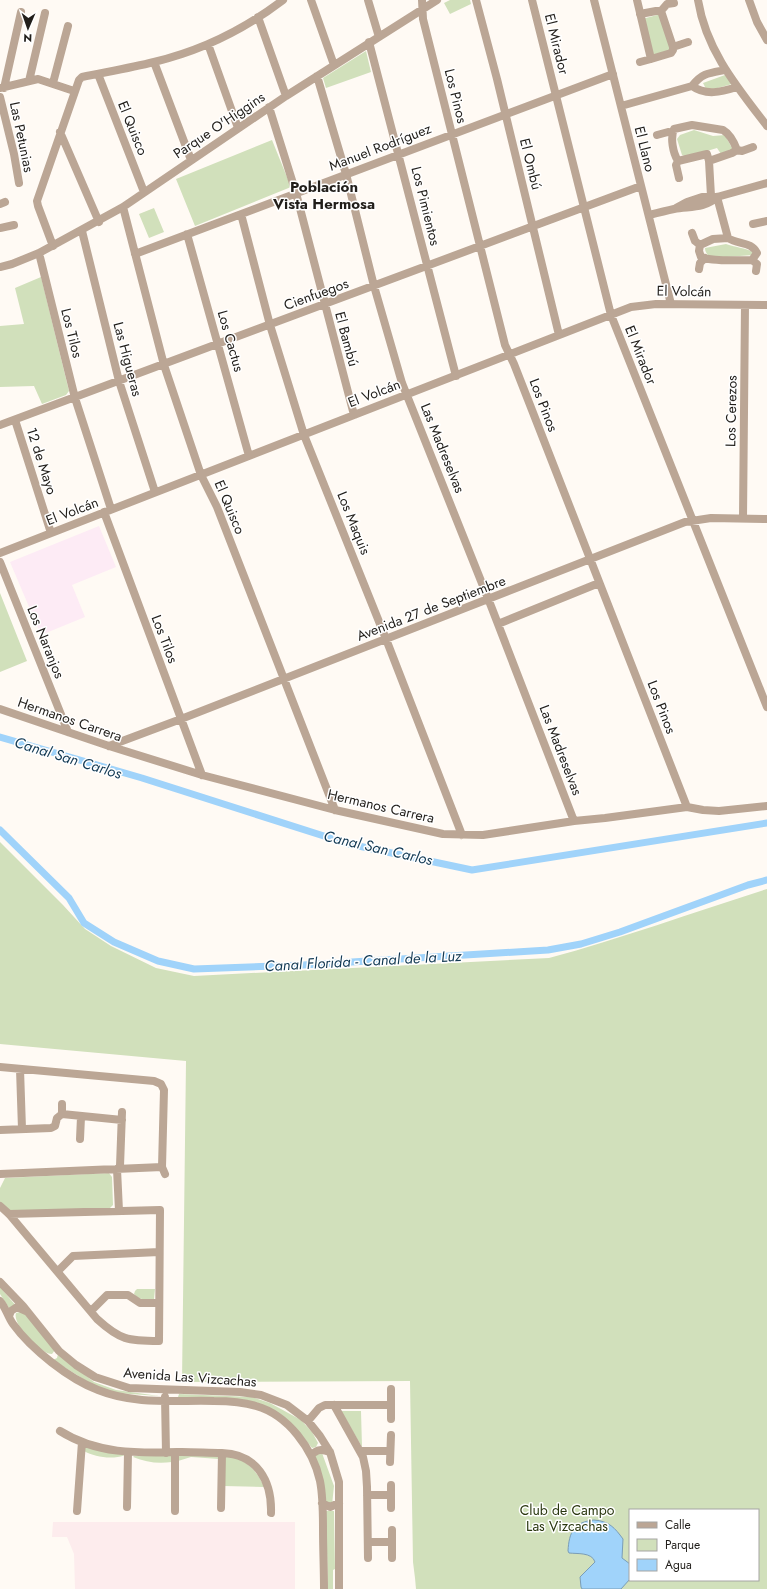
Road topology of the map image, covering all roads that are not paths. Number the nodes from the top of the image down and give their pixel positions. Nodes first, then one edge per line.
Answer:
1 (283, 0) edge
2 (311, 0) edge
3 (368, 0) edge
4 (422, 0) edge
5 (437, 0) edge
6 (476, 0) edge
7 (532, 0) edge
8 (594, 0) edge
9 (636, 0) edge
10 (698, 0) edge
11 (750, 0) edge
12 (674, 3) dead end
13 (422, 9) junction
14 (661, 11) junction
15 (21, 12) dead end
16 (45, 13) dead end
17 (640, 14) junction
18 (258, 17) junction
19 (68, 26) dead end
20 (379, 37) junction
21 (767, 40) edge
22 (369, 42) junction
23 (688, 42) dead end
24 (208, 44) junction
25 (672, 47) junction
26 (651, 59) junction
27 (154, 62) junction
28 (640, 62) dead end
29 (334, 65) junction
30 (725, 70) junction
31 (98, 74) junction
32 (613, 74) junction
33 (317, 76) junction
34 (29, 80) junction
35 (53, 84) junction
36 (692, 86) junction
37 (737, 87) junction
38 (2, 88) edge
39 (74, 91) junction
40 (556, 95) junction
41 (286, 96) junction
42 (0, 97) edge
43 (621, 106) junction
44 (269, 108) junction
45 (505, 114) junction
46 (767, 126) edge
47 (238, 128) junction
48 (60, 132) junction
49 (672, 133) junction
50 (453, 134) junction
51 (656, 135) dead end
52 (753, 147) dead end
53 (737, 150) junction
54 (399, 154) junction
55 (191, 160) junction
56 (678, 161) junction
57 (709, 161) junction
58 (346, 174) junction
59 (679, 178) dead end
60 (19, 183) dead end
61 (767, 183) edge
62 (641, 186) junction
63 (144, 192) junction
64 (296, 193) junction
65 (714, 197) junction
66 (123, 207) junction
67 (584, 207) junction
68 (241, 214) junction
69 (648, 215) junction
70 (767, 221) edge
71 (99, 222) junction
72 (754, 224) dead end
73 (14, 225) dead end
74 (533, 226) junction
75 (0, 228) edge
76 (82, 231) junction
77 (692, 233) dead end
78 (187, 234) junction
79 (728, 238) junction
80 (700, 245) junction
81 (53, 246) junction
82 (480, 246) junction
83 (39, 253) junction
84 (135, 254) junction
85 (705, 258) junction
86 (752, 260) junction
87 (427, 266) junction
88 (0, 267) edge
89 (699, 269) dead end
90 (756, 271) dead end
91 (374, 286) junction
92 (671, 304) junction
93 (325, 305) junction
94 (745, 305) junction
95 (767, 305) edge
96 (611, 315) junction
97 (270, 325) junction
98 (559, 335) junction
99 (218, 345) junction
100 (509, 355) junction
101 (164, 365) junction
102 (456, 376) junction
103 (119, 381) junction
104 (407, 395) junction
105 (75, 398) junction
106 (354, 415) junction
107 (15, 420) junction
108 (0, 425) edge
109 (304, 435) junction
110 (249, 456) junction
111 (201, 475) junction
112 (155, 492) junction
113 (108, 511) junction
114 (743, 518) junction
115 (767, 519) edge
116 (693, 520) junction
117 (51, 533) junction
118 (0, 553) edge
119 (590, 559) junction
120 (0, 562) edge
121 (599, 583) junction
122 (488, 599) junction
123 (498, 624) junction
124 (386, 639) junction
125 (284, 679) junction
126 (767, 707) edge
127 (0, 709) edge
128 (182, 719) junction
129 (68, 732) junction
130 (109, 746) junction
131 (202, 775) junction
132 (767, 806) edge
133 (687, 807) junction
134 (335, 810) junction
135 (574, 821) junction
136 (462, 835) junction
137 (0, 1067) edge
138 (20, 1069) junction
139 (62, 1104) dead end
140 (62, 1114) junction
141 (81, 1116) junction
142 (0, 1130) edge
143 (22, 1130) junction
144 (80, 1139) dead end
145 (117, 1169) junction
146 (0, 1174) edge
147 (0, 1206) edge
148 (119, 1211) junction
149 (9, 1214) junction
150 (159, 1252) junction
151 (58, 1271) junction
152 (0, 1282) edge
153 (0, 1301) edge
154 (159, 1303) junction
155 (27, 1311) junction
156 (91, 1311) junction
157 (9, 1316) junction
158 (59, 1351) junction
159 (48, 1358) junction
160 (391, 1388) dead end
161 (166, 1390) junction
162 (165, 1401) junction
163 (391, 1404) junction
164 (334, 1405) junction
165 (391, 1419) dead end
166 (308, 1421) junction
167 (60, 1431) dead end
168 (390, 1435) dead end
169 (82, 1442) junction
170 (360, 1451) junction
171 (390, 1451) junction
172 (330, 1452) junction
173 (128, 1453) junction
174 (166, 1453) junction
175 (175, 1453) junction
176 (222, 1453) junction
177 (311, 1455) junction
178 (390, 1462) dead end
179 (391, 1485) dead end
180 (368, 1495) junction
181 (391, 1496) junction
182 (322, 1503) junction
183 (340, 1503) junction
184 (127, 1507) dead end
185 (221, 1508) dead end
186 (391, 1508) dead end
187 (77, 1511) dead end
188 (175, 1511) dead end
189 (271, 1514) dead end
190 (392, 1530) dead end
191 (368, 1542) junction
192 (392, 1542) junction
193 (368, 1558) dead end
194 (392, 1558) dead end
195 (324, 1589) edge
196 (339, 1589) edge

1 - 18 street
2 - 29 street
3 - 20 street
4 - 13 street, Los Pinos
5 - 13 street, Parque O'Higgins
6 - 45 street, El Ombú
7 - 40 street, El Mirador
8 - 32 street, El Llano
9 - 17 street
10 - 30 street
11 - 21 street
12 - 14 street
13 - 20 street, Parque O'Higgins
13 - 50 street, Los Pinos
14 - 17 street
14 - 25 street
15 - 38 street
16 - 34 street
17 - 26 street
18 - 24 street
18 - 41 street
19 - 35 street
20 - 22 street, Parque O'Higgins
22 - 29 street, Parque O'Higgins
22 - 54 street, Los Pimientos
23 - 25 street
24 - 27 street
24 - 47 street
25 - 26 street
26 - 28 street
27 - 31 street
27 - 55 street
29 - 33 street, Parque O'Higgins
30 - 36 street
30 - 37 street
31 - 39 street
31 - 63 street, El Quisco
32 - 40 street, Manuel Rodríguez
32 - 43 street, El Llano
33 - 41 street, Parque O'Higgins
33 - 58 street, Las Madreselvas
34 - 35 street
34 - 38 street
35 - 39 street
36 - 37 street
36 - 43 street
37 - 46 street
39 - 48 street
40 - 45 street, Manuel Rodríguez
40 - 67 street, El Mirador
41 - 44 street, Parque O'Higgins
42 - 60 street, Las Petunias
43 - 62 street, El Llano
44 - 47 street, Parque O'Higgins
44 - 64 street, El Bambú
45 - 50 street, Manuel Rodríguez
45 - 74 street, El Ombú
47 - 55 street, Parque O'Higgins
48 - 71 street
48 - 81 street
49 - 51 street
49 - 53 street
49 - 56 street
50 - 54 street, Manuel Rodríguez
50 - 82 street, Los Pinos
52 - 53 street
53 - 57 street
54 - 58 street, Manuel Rodríguez
54 - 87 street, Los Pimientos
55 - 63 street, Parque O'Higgins
56 - 57 street
56 - 59 street
57 - 65 street
58 - 64 street, Manuel Rodríguez
58 - 91 street, Las Madreselvas
61 - 65 street
62 - 67 street, Cienfuegos
62 - 69 street, El Llano
63 - 66 street, Parque O'Higgins
64 - 68 street, Manuel Rodríguez
64 - 93 street, El Bambú
65 - 69 street
65 - 79 street
66 - 71 street, Parque O'Higgins
66 - 84 street, El Quisco
67 - 74 street, Cienfuegos
67 - 96 street, El Mirador
68 - 78 street, Manuel Rodríguez
68 - 97 street, Los Maquis
69 - 92 street, El Llano
70 - 72 street
71 - 76 street, Parque O'Higgins
73 - 75 street
74 - 82 street, Cienfuegos
74 - 98 street, El Ombú
76 - 81 street, Parque O'Higgins
76 - 103 street, Las Higueras
77 - 80 street
78 - 84 street, Manuel Rodríguez
78 - 99 street, Los Cactus
79 - 80 street
79 - 86 street
80 - 85 street
81 - 83 street, Parque O'Higgins
82 - 87 street, Cienfuegos
82 - 100 street, Los Pinos
83 - 88 street, Parque O'Higgins
83 - 105 street, Los Tilos
84 - 101 street, El Quisco
85 - 86 street
85 - 89 street
86 - 90 street
87 - 91 street, Cienfuegos
87 - 102 street, Los Pimientos
91 - 93 street, Cienfuegos
91 - 104 street, Las Madreselvas
92 - 94 street, El Volcán
92 - 96 street, El Volcán
93 - 97 street, Cienfuegos
93 - 106 street, El Bambú
94 - 95 street, El Volcán
94 - 114 street, Los Cerezos
96 - 98 street, El Volcán
96 - 116 street, El Mirador
97 - 99 street, Cienfuegos
97 - 109 street, Los Maquis
98 - 100 street, El Volcán
99 - 101 street, Cienfuegos
99 - 110 street, Los Cactus
100 - 102 street, El Volcán
100 - 119 street, Los Pinos
101 - 103 street, Cienfuegos
101 - 111 street, El Quisco
102 - 104 street, El Volcán
103 - 105 street, Cienfuegos
103 - 112 street, Las Higueras
104 - 106 street, El Volcán
104 - 122 street, Las Madreselvas
105 - 107 street, Cienfuegos
105 - 113 street, Los Tilos
106 - 109 street, El Volcán
107 - 108 street, Cienfuegos
107 - 117 street, 12 de Mayo
109 - 110 street, El Volcán
109 - 124 street, Los Maquis
110 - 111 street, El Volcán
111 - 112 street, El Volcán
111 - 125 street, El Quisco
112 - 113 street, El Volcán
113 - 117 street, El Volcán
113 - 128 street, Los Tilos
114 - 115 street, Avenida 27 de Septiembre
114 - 116 street, Avenida 27 de Septiembre
116 - 119 street, Avenida 27 de Septiembre
116 - 126 street, El Mirador
117 - 118 street, El Volcán
119 - 121 street, Los Pinos
119 - 122 street, Avenida 27 de Septiembre
120 - 129 street, Los Naranjos
121 - 123 street
121 - 133 street, Los Pinos
122 - 123 street, Las Madreselvas
122 - 124 street, Avenida 27 de Septiembre
123 - 135 street, Las Madreselvas
124 - 125 street, Avenida 27 de Septiembre
124 - 136 street, Los Maquis
125 - 128 street, Avenida 27 de Septiembre
125 - 134 street, El Quisco
127 - 129 street, Hermanos Carrera
128 - 130 street, Avenida 27 de Septiembre
128 - 131 street, Los Tilos
129 - 130 street, Hermanos Carrera
130 - 131 street, Hermanos Carrera
131 - 134 street, Hermanos Carrera
132 - 133 street, Hermanos Carrera
133 - 135 street, Hermanos Carrera
134 - 136 street, Hermanos Carrera
135 - 136 street, Hermanos Carrera
137 - 138 street
138 - 143 street
138 - 145 street
139 - 140 street
140 - 141 street
140 - 143 street
141 - 144 street
141 - 145 street
142 - 143 street
145 - 146 street
145 - 148 street
147 - 149 street
148 - 149 street
148 - 150 street
149 - 151 street
150 - 151 street
150 - 154 street
151 - 156 street
152 - 155 street, Avenida Las Vizcachas
153 - 157 street, Avenida Las Vizcachas
154 - 156 street
154 - 156 street
155 - 157 street
155 - 158 street, Avenida Las Vizcachas
157 - 159 street, Avenida Las Vizcachas
158 - 159 street
158 - 161 street, Avenida Las Vizcachas
159 - 162 street, Avenida Las Vizcachas
160 - 163 street
161 - 162 street
161 - 166 street, Avenida Las Vizcachas
162 - 174 street
162 - 177 street, Avenida Las Vizcachas
163 - 164 street
163 - 165 street
164 - 166 street
164 - 170 street
166 - 172 street, Avenida Las Vizcachas
167 - 169 street
168 - 171 street
169 - 173 street
169 - 187 street
170 - 171 street
170 - 180 street
171 - 178 street
172 - 177 street
172 - 183 street, Avenida Las Vizcachas
173 - 174 street
173 - 184 street
174 - 175 street
175 - 176 street
175 - 188 street
176 - 185 street
176 - 189 street
177 - 182 street, Avenida Las Vizcachas
179 - 181 street
180 - 181 street
180 - 191 street
181 - 186 street
182 - 183 street
182 - 195 street, Avenida Las Vizcachas
183 - 196 street, Avenida Las Vizcachas
190 - 192 street
191 - 192 street
191 - 193 street
192 - 194 street

